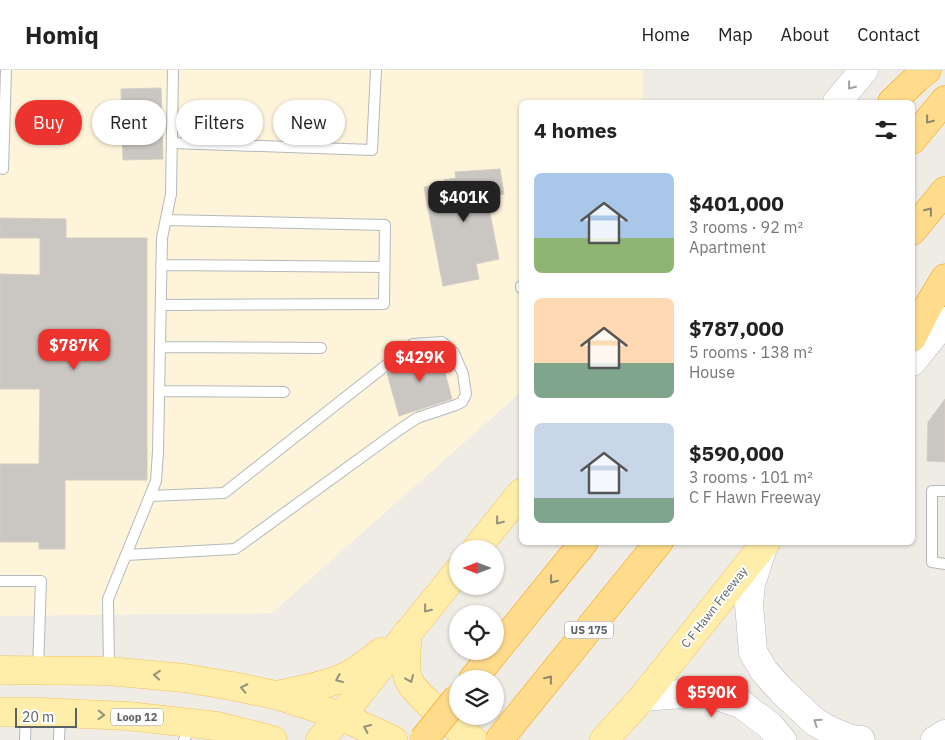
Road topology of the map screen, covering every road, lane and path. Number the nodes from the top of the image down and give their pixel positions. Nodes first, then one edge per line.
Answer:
1 (6, 70) edge
2 (173, 70) edge
3 (376, 70) edge
4 (864, 70) edge
5 (927, 70) edge
6 (840, 100) edge
7 (894, 100) edge
8 (945, 100) edge
9 (915, 136) edge
10 (172, 143) junction
11 (3, 169) dead end
12 (945, 191) edge
13 (166, 220) junction
14 (915, 227) edge
15 (161, 265) junction
16 (384, 267) junction
17 (945, 278) edge
18 (161, 305) junction
19 (945, 321) edge
20 (915, 332) edge
21 (160, 347) junction
22 (321, 348) dead end
23 (915, 358) edge
24 (159, 391) junction
25 (284, 392) dead end
26 (945, 491) edge
27 (150, 496) junction
28 (519, 496) edge
29 (483, 540) edge
30 (582, 545) edge
31 (657, 545) edge
32 (763, 545) edge
33 (764, 545) edge
34 (126, 555) junction
35 (945, 564) edge
36 (0, 581) edge
37 (449, 582) edge
38 (408, 632) junction
39 (0, 670) edge
40 (38, 670) junction
41 (480, 670) edge
42 (109, 671) junction
43 (276, 695) junction
44 (643, 697) junction
45 (449, 708) edge
46 (31, 712) edge
47 (341, 716) junction
48 (205, 732) edge
49 (945, 734) edge
50 (25, 740) edge
51 (59, 740) edge
52 (273, 740) edge
53 (320, 740) edge
54 (393, 740) edge
55 (423, 740) edge
56 (473, 740) edge
57 (499, 740) edge
58 (604, 740) edge
59 (621, 740) edge
60 (782, 740) edge
61 (861, 740) edge
62 (935, 740) edge

1 - 11 lane
2 - 10 lane
3 - 10 lane
4 -> 6 main road
5 - 7 highway
8 -> 9 highway
10 - 13 lane
14 -> 12 highway
13 - 15 lane
13 - 16 lane
15 - 16 lane
15 - 18 lane
16 - 18 lane
17 - 20 highway
18 - 21 lane
19 - 23 main road
21 - 22 lane
21 - 24 lane
24 - 25 lane
24 - 27 lane
26 - 35 lane
27 - 34 lane
27 - 34 lane
28 -> 29 main road
30 -> 41 highway
57 -> 31 highway, US 175
32 - 44 main road, C F Hawn Freeway
61 -> 33 main road
34 - 42 lane
36 - 40 lane
37 -> 38 main road
38 -> 43 main road
38 - 47 main road
38 -> 56 main road
39 - 40 main road
40 - 42 main road
40 - 46 main road
43 -> 42 main road
43 - 47 main road
44 - 58 main road, C F Hawn Freeway
44 - 59 main road
44 - 60 main road
45 - 55 highway, bridge
46 -> 48 main road, Loop 12
46 - 50 lane
46 - 51 lane
47 - 53 main road
54 -> 47 main road
48 - 52 main road, Loop 12
49 - 62 main road

